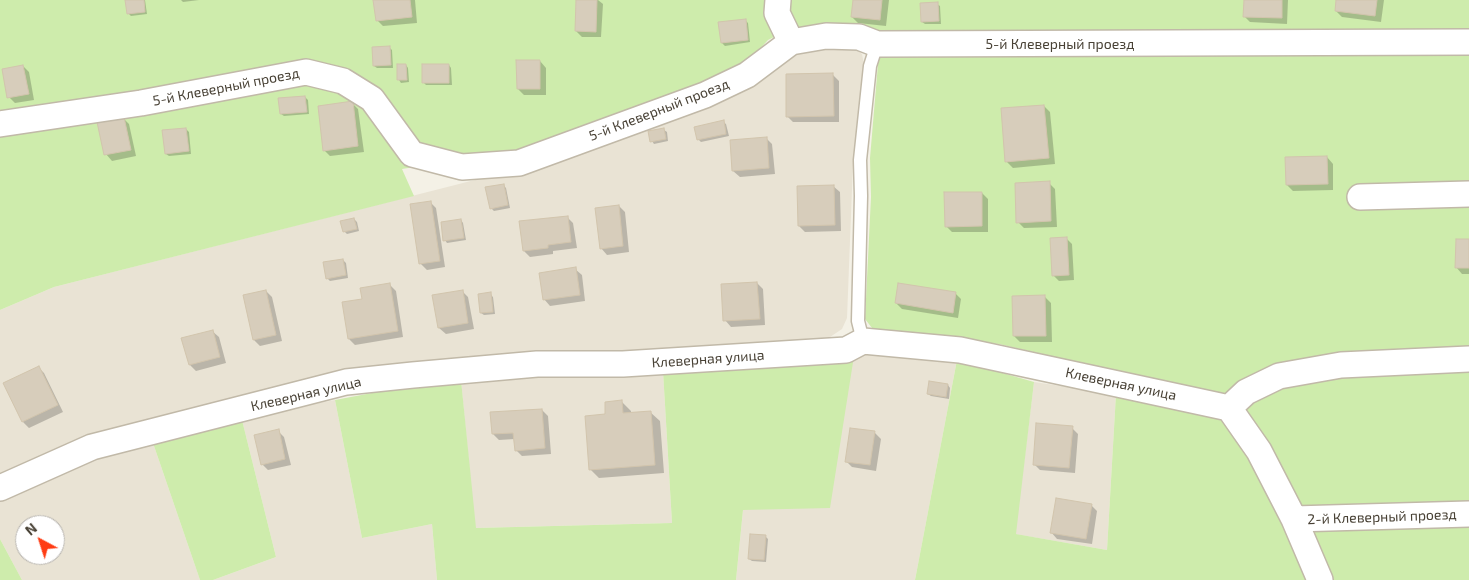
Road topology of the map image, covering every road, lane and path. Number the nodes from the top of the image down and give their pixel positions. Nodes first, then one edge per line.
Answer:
1 (778, 0) edge
2 (791, 42) junction
3 (1469, 42) edge
4 (876, 44) junction
5 (0, 124) edge
6 (1469, 194) edge
7 (1360, 197) dead end
8 (863, 341) junction
9 (1469, 359) edge
10 (1229, 408) junction
11 (0, 488) edge
12 (1469, 514) edge
13 (1294, 520) junction
14 (1320, 580) edge

1 - 2 street
2 - 4 street, 5-й Клеверный проезд
2 - 5 street, 5-й Клеверный проезд
3 - 4 street, 5-й Клеверный проезд
4 - 8 lane
6 - 7 street
8 - 10 street, Клеверная улица
8 - 11 street, Клеверная улица
9 - 10 street
10 - 13 street
12 - 13 street, 2-й Клеверный проезд
13 - 14 street

